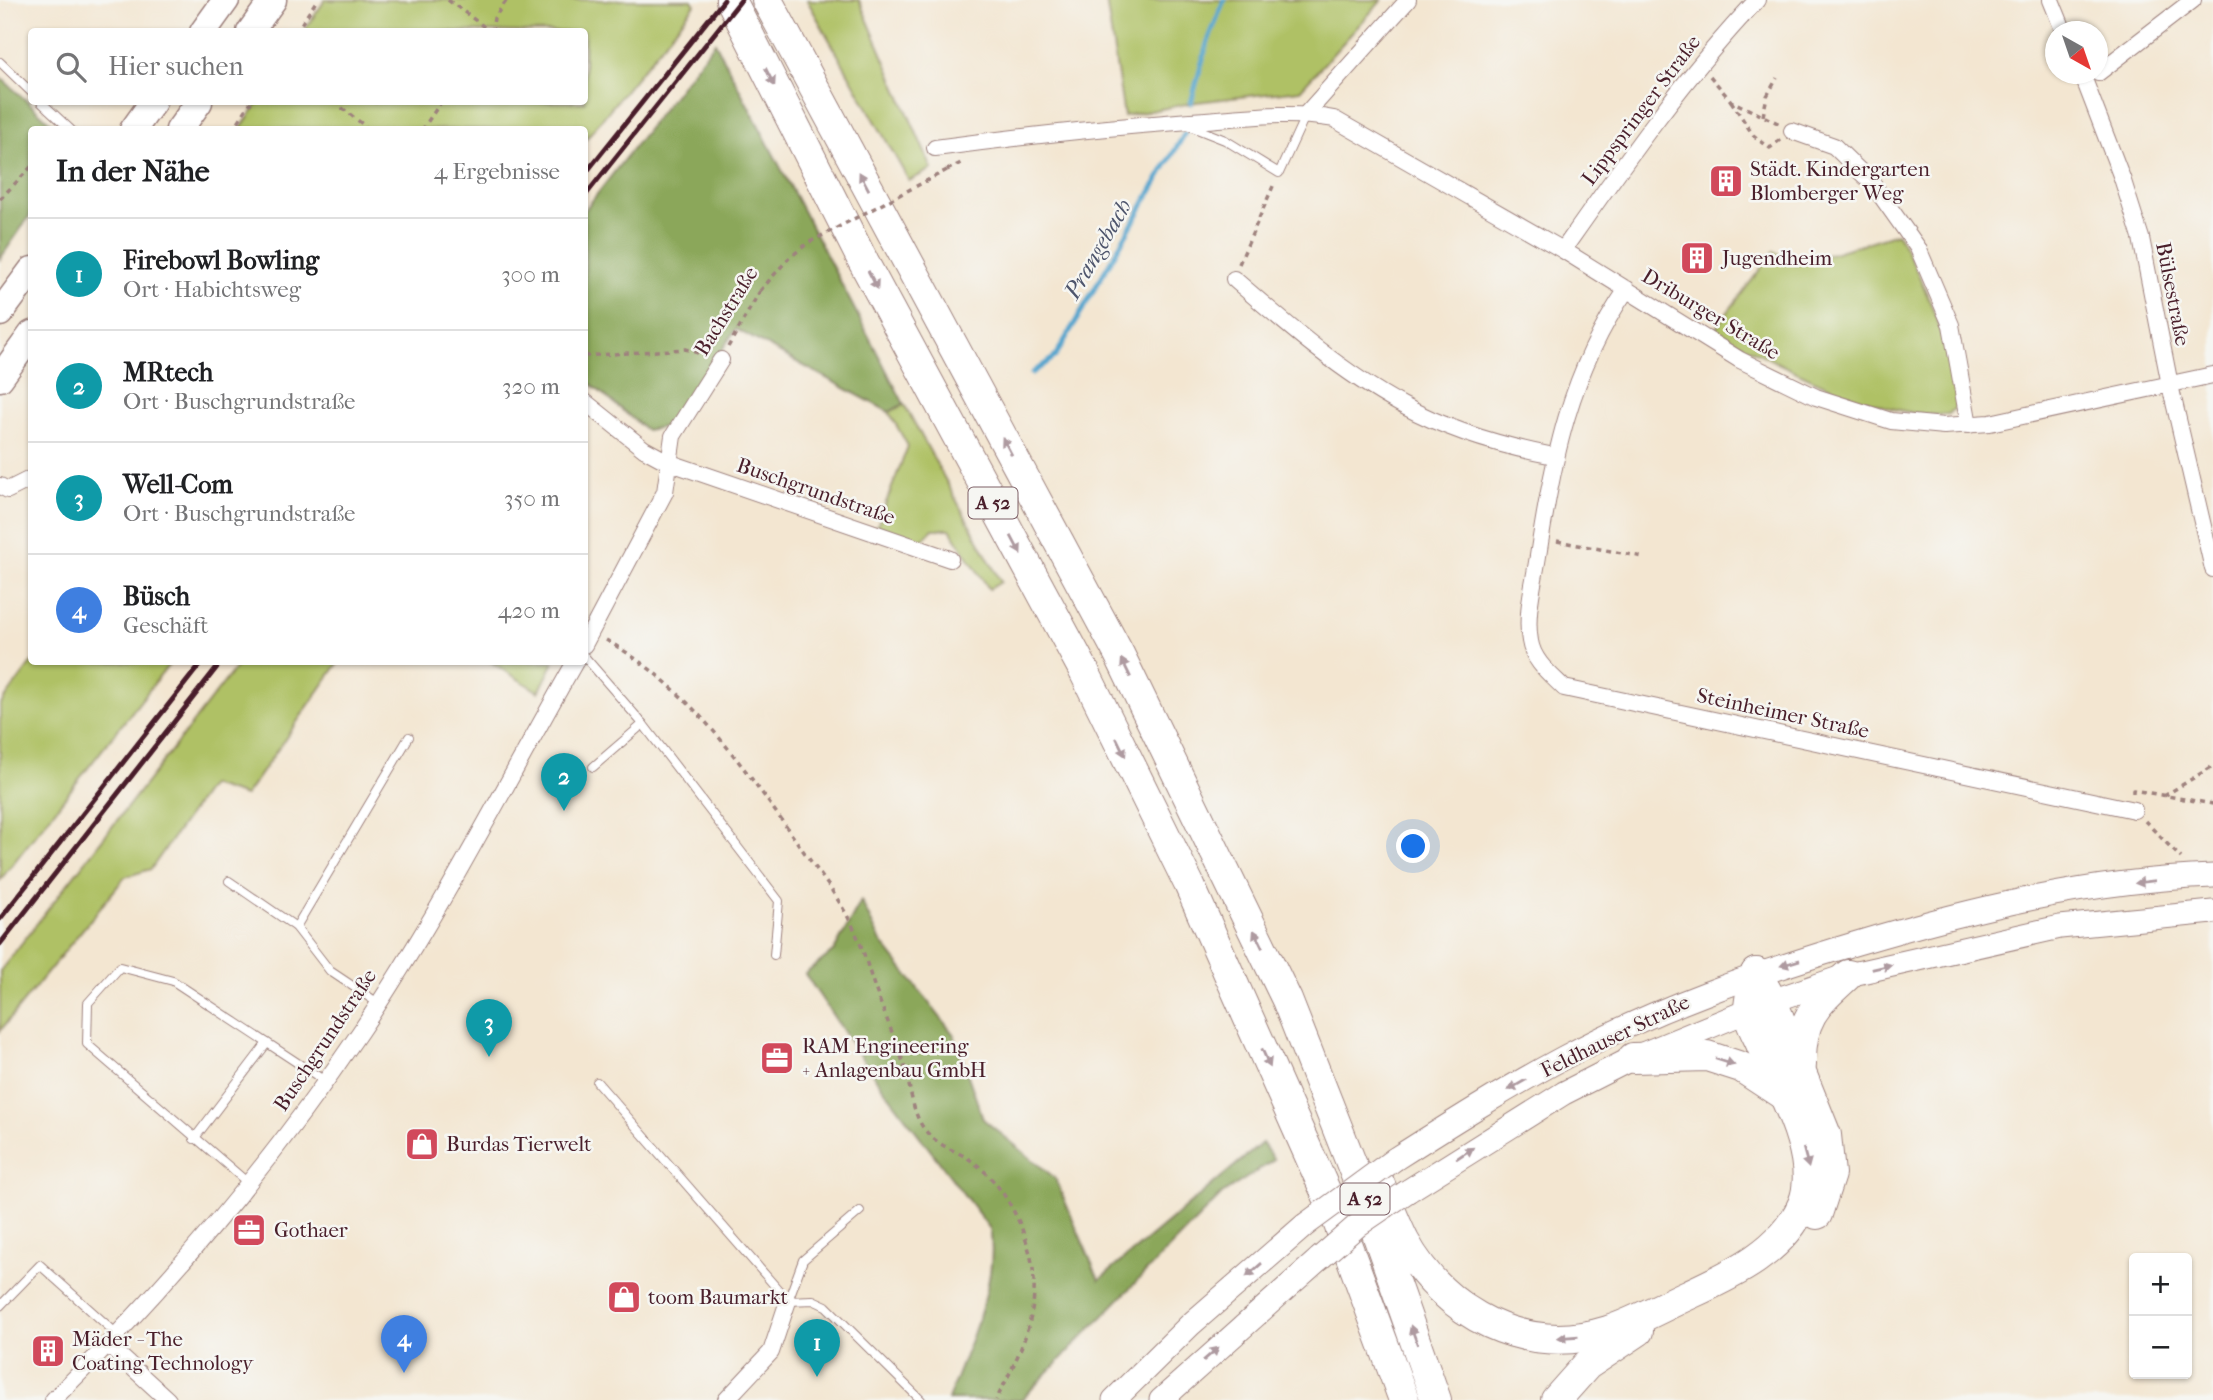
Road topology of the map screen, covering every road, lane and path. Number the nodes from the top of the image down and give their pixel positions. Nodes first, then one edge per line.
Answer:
1 (226, 0) edge
2 (273, 0) edge
3 (317, 0) edge
4 (448, 0) edge
5 (506, 0) edge
6 (769, 0) edge
7 (1408, 0) edge
8 (1757, 0) edge
9 (2051, 0) edge
10 (2193, 0) edge
11 (733, 5) edge
12 (2060, 21) edge
13 (206, 28) edge
14 (253, 28) edge
15 (299, 28) edge
16 (486, 28) edge
17 (492, 28) edge
18 (0, 62) edge
19 (1701, 63) junction
20 (2108, 63) edge
21 (1777, 78) dead end
22 (2093, 84) edge
23 (28, 89) edge
24 (1731, 101) junction
25 (44, 105) edge
26 (151, 105) edge
27 (197, 105) edge
28 (249, 105) edge
29 (439, 105) edge
30 (342, 108) dead end
31 (1306, 114) junction
32 (1763, 116) junction
33 (1177, 122) junction
34 (67, 126) edge
35 (136, 126) edge
36 (182, 126) edge
37 (236, 126) edge
38 (365, 126) edge
39 (425, 126) edge
40 (1792, 131) junction
41 (935, 148) dead end
42 (28, 170) edge
43 (947, 170) dead end
44 (1279, 173) junction
45 (0, 199) edge
46 (1563, 250) junction
47 (28, 275) edge
48 (1234, 279) joint
49 (1627, 289) junction
50 (0, 313) edge
51 (28, 340) edge
52 (588, 356) edge
53 (721, 360) junction
54 (2213, 375) edge
55 (0, 378) edge
56 (2170, 384) junction
57 (588, 404) edge
58 (1969, 425) junction
59 (1554, 456) junction
60 (668, 462) junction
61 (28, 480) edge
62 (3, 491) edge
63 (1541, 538) junction
64 (1643, 557) dead end
65 (950, 559) dead end
66 (2213, 569) edge
67 (588, 638) edge
68 (588, 661) edge
69 (573, 665) edge
70 (643, 724) junction
71 (410, 737) dead end
72 (2213, 766) edge
73 (593, 767) dead end
74 (2164, 796) junction
75 (2213, 804) edge
76 (2134, 810) junction
77 (2206, 876) edge
78 (229, 881) dead end
79 (2213, 912) edge
80 (296, 927) junction
81 (774, 955) dead end
82 (1756, 973) junction
83 (1847, 975) junction
84 (1287, 1000) junction
85 (378, 1003) junction
86 (1760, 1006) junction
87 (267, 1043) junction
88 (1633, 1058) junction
89 (1801, 1069) junction
90 (325, 1081) junction
91 (597, 1082) dead end
92 (1782, 1094) junction
93 (194, 1139) junction
94 (248, 1183) junction
95 (860, 1211) dead end
96 (1357, 1265) junction
97 (788, 1301) junction
98 (0, 1306) edge
99 (113, 1340) junction
100 (53, 1400) edge
101 (168, 1400) edge
102 (726, 1400) edge
103 (921, 1400) edge
104 (996, 1400) edge
105 (1114, 1400) edge
106 (1161, 1400) edge
107 (1386, 1400) edge
108 (1404, 1400) edge
109 (1436, 1400) edge
110 (1556, 1400) edge

1 - 13 main road
2 - 14 main road
3 - 15 path
4 - 16 path
5 - 17 path
84 -> 6 highway, A 52
7 - 31 street
8 - 19 street, Lippspringer Straße
9 - 12 street
10 - 20 street
11 -> 96 highway, A 52
18 - 23 lane
19 - 24 path
19 - 46 street, Lippspringer Straße
21 - 32 path
22 - 56 street, Bülsestraße
24 - 32 path
24 - 40 path
25 - 34 lane
26 - 35 main road
27 - 36 main road
28 - 37 path
29 - 39 path
30 - 38 path
31 - 33 street
31 - 44 lane
31 - 46 street, Driburger Straße
32 - 40 path
33 - 41 street
33 - 44 lane
40 - 58 street
42 - 45 path
43 - 53 path, Bachstraße, bridge
44 - 48 path
46 - 49 street, Driburger Straße
47 - 50 main road
48 - 59 street
49 - 58 street, Driburger Straße
49 - 59 street, Steinheimer Straße
51 - 55 main road
52 - 53 path
53 - 60 street, Bachstraße
54 - 56 street, Driburger Straße
56 - 58 street, Driburger Straße
56 - 66 street, Bülsestraße
57 - 60 street, Buschgrundstraße
59 - 63 street, Steinheimer Straße
60 - 65 street, Buschgrundstraße
60 - 67 street
61 - 62 street
63 - 64 path
63 - 76 street, Steinheimer Straße
67 - 104 path
68 - 70 lane
69 - 85 street, Buschgrundstraße
70 - 73 lane
70 - 81 lane
71 - 80 lane
72 - 74 path
74 - 75 path
74 - 76 path
76 - 77 path
77 -> 82 main road, Feldhauser Straße
78 - 80 lane
83 -> 79 main road, Feldhauser Straße
80 - 85 lane
82 - 86 highway
82 -> 105 main road, Feldhauser Straße, bridge
83 - 86 main road, Feldhauser Straße
83 - 89 highway
92 -> 84 highway
109 -> 84 highway, A 52
85 - 90 street, Buschgrundstraße
86 - 88 main road, Feldhauser Straße
86 - 89 highway
86 - 92 highway
87 - 90 lane
87 - 93 lane
87 - 93 lane
88 -> 92 highway
106 -> 88 main road, Feldhauser Straße, bridge
89 - 110 highway
90 - 94 street, Buschgrundstraße
91 - 97 lane
93 - 94 lane
94 - 99 street, Buschgrundstraße
95 - 97 lane
96 - 107 highway
96 - 108 highway, A 52
97 - 102 street
97 - 103 lane
98 - 99 lane
99 - 100 street, Buschgrundstraße
99 - 101 street

